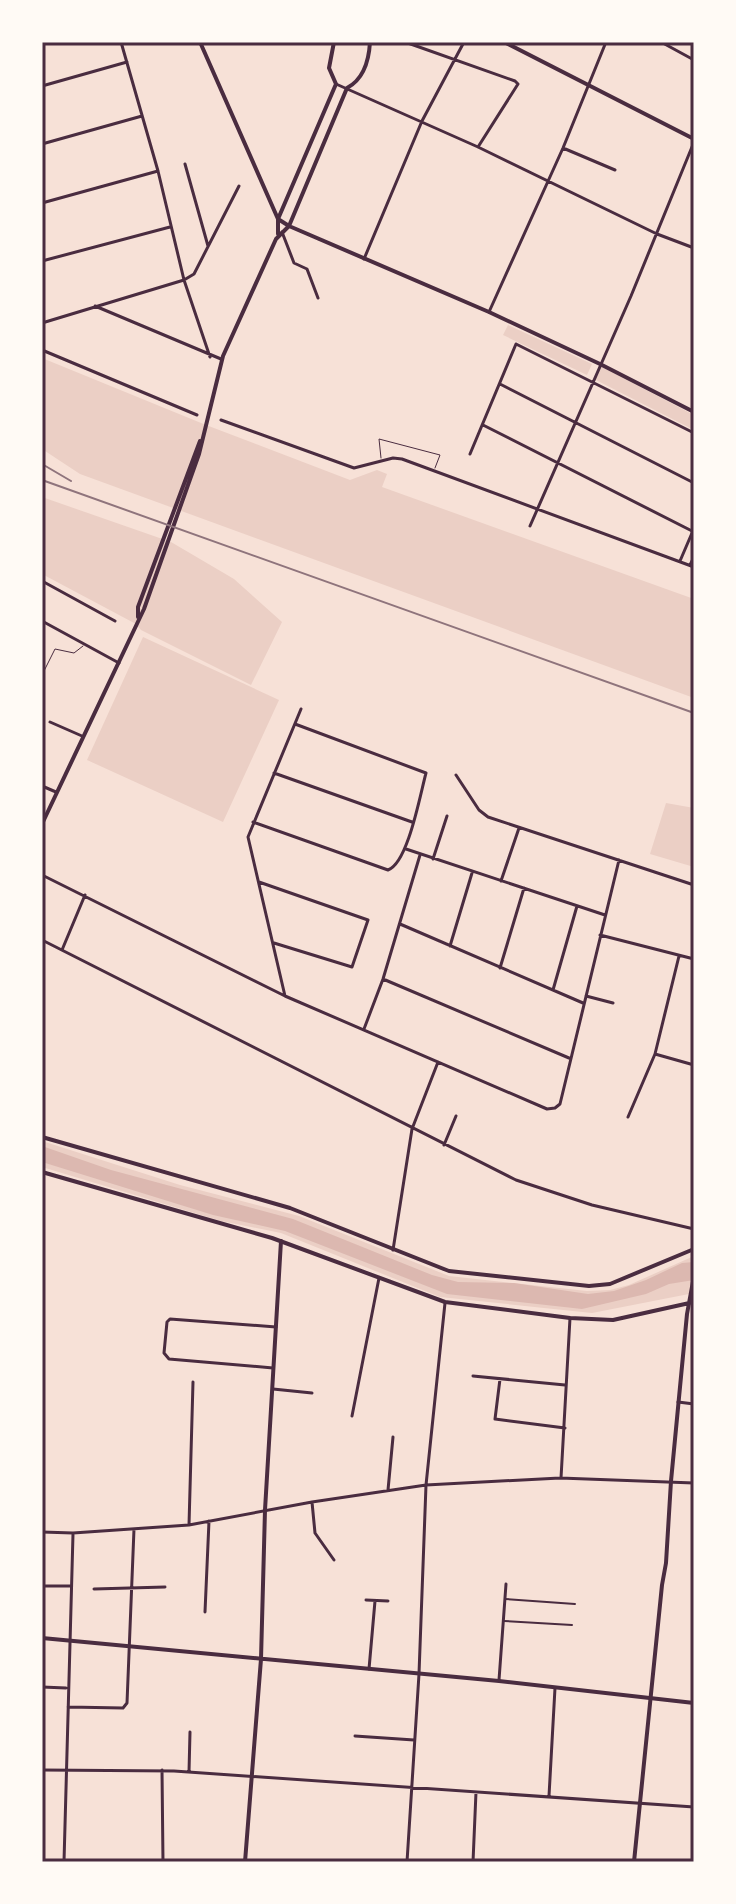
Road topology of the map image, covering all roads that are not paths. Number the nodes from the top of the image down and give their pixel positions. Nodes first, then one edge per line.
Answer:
1 (121, 42) edge
2 (200, 42) edge
3 (334, 42) edge
4 (370, 42) edge
5 (405, 42) edge
6 (464, 42) edge
7 (504, 42) edge
8 (606, 42) edge
9 (661, 42) edge
10 (455, 59) junction
11 (694, 60) edge
12 (128, 62) junction
13 (588, 83) junction
14 (336, 84) junction
15 (42, 86) edge
16 (347, 88) junction
17 (143, 116) junction
18 (422, 121) junction
19 (694, 140) edge
20 (42, 144) edge
21 (478, 147) junction
22 (563, 148) junction
23 (185, 164) dead end
24 (615, 170) dead end
25 (158, 171) junction
26 (548, 182) junction
27 (239, 186) dead end
28 (42, 203) edge
29 (278, 219) junction
30 (289, 226) junction
31 (171, 227) junction
32 (280, 233) junction
33 (657, 234) junction
34 (208, 246) junction
35 (694, 248) edge
36 (364, 259) junction
37 (42, 261) edge
38 (184, 280) junction
39 (318, 298) dead end
40 (95, 306) junction
41 (489, 312) junction
42 (42, 323) edge
43 (42, 350) edge
44 (210, 357) junction
45 (222, 360) junction
46 (600, 364) junction
47 (591, 382) junction
48 (500, 384) junction
49 (694, 412) edge
50 (197, 415) dead end
51 (221, 420) dead end
52 (575, 421) junction
53 (482, 425) junction
54 (694, 433) edge
55 (470, 454) dead end
56 (382, 461) junction
57 (556, 462) junction
58 (434, 470) junction
59 (694, 483) edge
60 (537, 508) junction
61 (530, 526) dead end
62 (694, 531) edge
63 (694, 557) edge
64 (680, 561) junction
65 (692, 566) edge
66 (42, 581) edge
67 (42, 621) edge
68 (115, 621) dead end
69 (85, 644) junction
70 (119, 663) junction
71 (42, 675) edge
72 (301, 709) dead end
73 (50, 722) dead end
74 (295, 724) junction
75 (82, 736) junction
76 (274, 773) junction
77 (456, 775) dead end
78 (42, 786) edge
79 (56, 792) junction
80 (447, 816) dead end
81 (253, 822) junction
82 (412, 822) junction
83 (42, 824) edge
84 (519, 827) junction
85 (406, 849) junction
86 (420, 855) junction
87 (433, 859) junction
88 (619, 860) junction
89 (472, 872) junction
90 (42, 875) edge
91 (501, 881) junction
92 (259, 882) junction
93 (694, 885) edge
94 (524, 888) junction
95 (85, 895) junction
96 (577, 906) junction
97 (605, 915) junction
98 (400, 924) junction
99 (600, 935) junction
100 (42, 940) edge
101 (274, 943) junction
102 (450, 946) junction
103 (62, 950) junction
104 (679, 956) junction
105 (694, 959) edge
106 (500, 968) junction
107 (383, 979) junction
108 (553, 990) junction
109 (285, 996) junction
110 (585, 996) junction
111 (583, 1003) junction
112 (613, 1003) dead end
113 (364, 1029) junction
114 (655, 1054) junction
115 (569, 1058) junction
116 (438, 1062) junction
117 (694, 1065) edge
118 (456, 1116) dead end
119 (628, 1117) dead end
120 (412, 1129) junction
121 (42, 1137) edge
122 (444, 1145) junction
123 (42, 1172) edge
124 (694, 1229) edge
125 (281, 1241) junction
126 (694, 1249) edge
127 (393, 1250) junction
128 (694, 1276) edge
129 (379, 1278) junction
130 (693, 1288) edge
131 (445, 1302) junction
132 (692, 1303) edge
133 (570, 1318) junction
134 (276, 1327) junction
135 (273, 1368) junction
136 (473, 1376) dead end
137 (500, 1379) junction
138 (193, 1382) dead end
139 (567, 1386) junction
140 (273, 1389) junction
141 (312, 1393) dead end
142 (678, 1402) junction
143 (694, 1404) edge
144 (352, 1416) dead end
145 (565, 1428) junction
146 (393, 1437) dead end
147 (560, 1478) junction
148 (671, 1481) junction
149 (694, 1483) edge
150 (426, 1485) junction
151 (388, 1490) junction
152 (312, 1502) junction
153 (265, 1510) junction
154 (209, 1521) junction
155 (189, 1525) junction
156 (134, 1529) junction
157 (42, 1532) edge
158 (73, 1533) junction
159 (334, 1560) dead end
160 (506, 1584) dead end
161 (42, 1586) edge
162 (71, 1586) junction
163 (165, 1587) dead end
164 (132, 1588) junction
165 (94, 1589) dead end
166 (505, 1599) junction
167 (366, 1600) dead end
168 (375, 1601) junction
169 (388, 1601) dead end
170 (575, 1604) dead end
171 (205, 1612) dead end
172 (503, 1621) junction
173 (572, 1625) dead end
174 (42, 1638) edge
175 (69, 1641) junction
176 (129, 1647) junction
177 (261, 1659) junction
178 (369, 1669) junction
179 (419, 1674) junction
180 (499, 1681) junction
181 (42, 1687) edge
182 (68, 1688) junction
183 (555, 1688) junction
184 (649, 1698) junction
185 (694, 1703) edge
186 (68, 1707) junction
187 (190, 1732) dead end
188 (355, 1736) dead end
189 (414, 1740) junction
190 (42, 1770) edge
191 (67, 1770) junction
192 (162, 1770) junction
193 (189, 1772) junction
194 (252, 1776) junction
195 (411, 1788) junction
196 (476, 1792) junction
197 (549, 1797) junction
198 (639, 1804) junction
199 (694, 1807) edge
200 (64, 1862) edge
201 (163, 1862) edge
202 (245, 1862) edge
203 (407, 1862) edge
204 (473, 1862) edge
205 (634, 1862) edge

1 - 12 street
2 - 29 street
3 - 14 street
4 - 16 street
5 - 10 street
6 - 10 street
7 - 13 street
8 - 13 street
9 - 11 street
10 - 18 street
10 - 21 street
12 - 15 street
12 - 17 street
13 - 19 street
13 - 22 street
14 - 16 street
14 - 29 street
16 - 18 street
16 - 30 street
17 - 20 street
17 - 25 street
18 - 21 street
18 - 36 street
19 - 33 street
21 - 26 street
22 - 24 street
22 - 26 street
23 - 34 street
25 - 28 street
25 - 31 street
26 - 33 street
26 - 41 street
27 - 34 street
29 - 30 street
29 - 32 street
30 - 32 street
30 - 36 street
31 - 37 street
31 - 38 street
32 - 39 street
32 - 45 street
33 - 35 street
33 - 46 street
34 - 38 street
36 - 41 street
38 - 40 street
38 - 44 street
40 - 42 street
40 - 44 street
41 - 46 street
43 - 50 street
44 - 45 street
45 - 70 street
46 - 47 street
46 - 49 street
47 - 48 street
47 - 52 street
47 - 54 street
48 - 52 street
48 - 53 street
51 - 56 street
52 - 57 street
52 - 59 street
53 - 55 street
53 - 57 street
56 - 58 street
56 - 58 lane
57 - 60 street
57 - 62 street
58 - 60 street
60 - 61 street
60 - 64 street
62 - 64 street
63 - 65 street
64 - 65 street
66 - 68 street
67 - 69 street
69 - 70 street
69 - 71 lane
70 - 75 street
72 - 74 street
73 - 75 street
74 - 76 street
74 - 82 street
75 - 79 street
76 - 81 street
76 - 82 street
77 - 84 street
78 - 79 street
79 - 83 street
80 - 87 street
81 - 85 street
81 - 92 street
82 - 85 street
84 - 88 street
84 - 91 street
85 - 86 street
86 - 87 street
86 - 98 street
87 - 89 street
88 - 93 street
88 - 97 street
89 - 91 street
89 - 102 street
90 - 95 street
91 - 94 street
92 - 101 street
92 - 101 street
94 - 96 street
94 - 106 street
95 - 103 street
95 - 109 street
96 - 97 street
96 - 108 street
97 - 99 street
98 - 102 street
98 - 107 street
99 - 104 street
99 - 110 street
100 - 103 street
101 - 109 street
102 - 106 street
103 - 120 street
104 - 105 street
104 - 114 street
106 - 108 street
107 - 113 street
107 - 115 street
108 - 111 street
109 - 113 street
110 - 111 street
110 - 112 street
111 - 115 street
113 - 116 street
114 - 117 street
114 - 119 street
115 - 116 street
116 - 120 street
118 - 122 street
120 - 122 street
120 - 127 street
121 - 127 street
122 - 124 street
123 - 125 street
125 - 129 street
125 - 134 street
126 - 127 street
128 - 130 street
129 - 131 street
129 - 144 street
130 - 132 street
131 - 133 street
131 - 150 street
132 - 133 street
132 - 142 street
133 - 139 street
134 - 135 street
134 - 135 street
135 - 140 street
136 - 137 street
137 - 139 street
137 - 145 street
138 - 155 street
139 - 145 street
140 - 141 street
140 - 153 street
142 - 143 street
142 - 148 street
145 - 147 street
146 - 151 street
147 - 148 street
147 - 150 street
148 - 149 street
148 - 184 street
150 - 151 street
150 - 179 street
151 - 152 street
152 - 153 street
152 - 159 street
153 - 154 street
153 - 177 street
154 - 155 street
154 - 171 street
155 - 156 street
156 - 158 street
156 - 164 street
157 - 158 street
158 - 162 street
160 - 166 street
161 - 162 street
162 - 175 street
163 - 164 street
164 - 165 street
164 - 176 street
166 - 170 street
166 - 172 street
167 - 168 street
168 - 169 street
168 - 178 street
172 - 173 street
172 - 180 street
174 - 175 street
175 - 176 street
175 - 182 street
176 - 177 street
176 - 186 street
177 - 178 street
177 - 194 street
178 - 179 street
179 - 180 street
179 - 189 street
180 - 183 street
181 - 182 street
182 - 186 street
183 - 184 street
183 - 197 street
184 - 185 street
184 - 198 street
186 - 191 street
187 - 193 street
188 - 189 street
189 - 195 street
190 - 191 street
191 - 192 street
191 - 200 street
192 - 193 street
192 - 201 street
193 - 194 street
194 - 195 street
194 - 202 street
195 - 196 street
195 - 203 street
196 - 197 street
196 - 204 street
197 - 198 street
198 - 199 street
198 - 205 street

